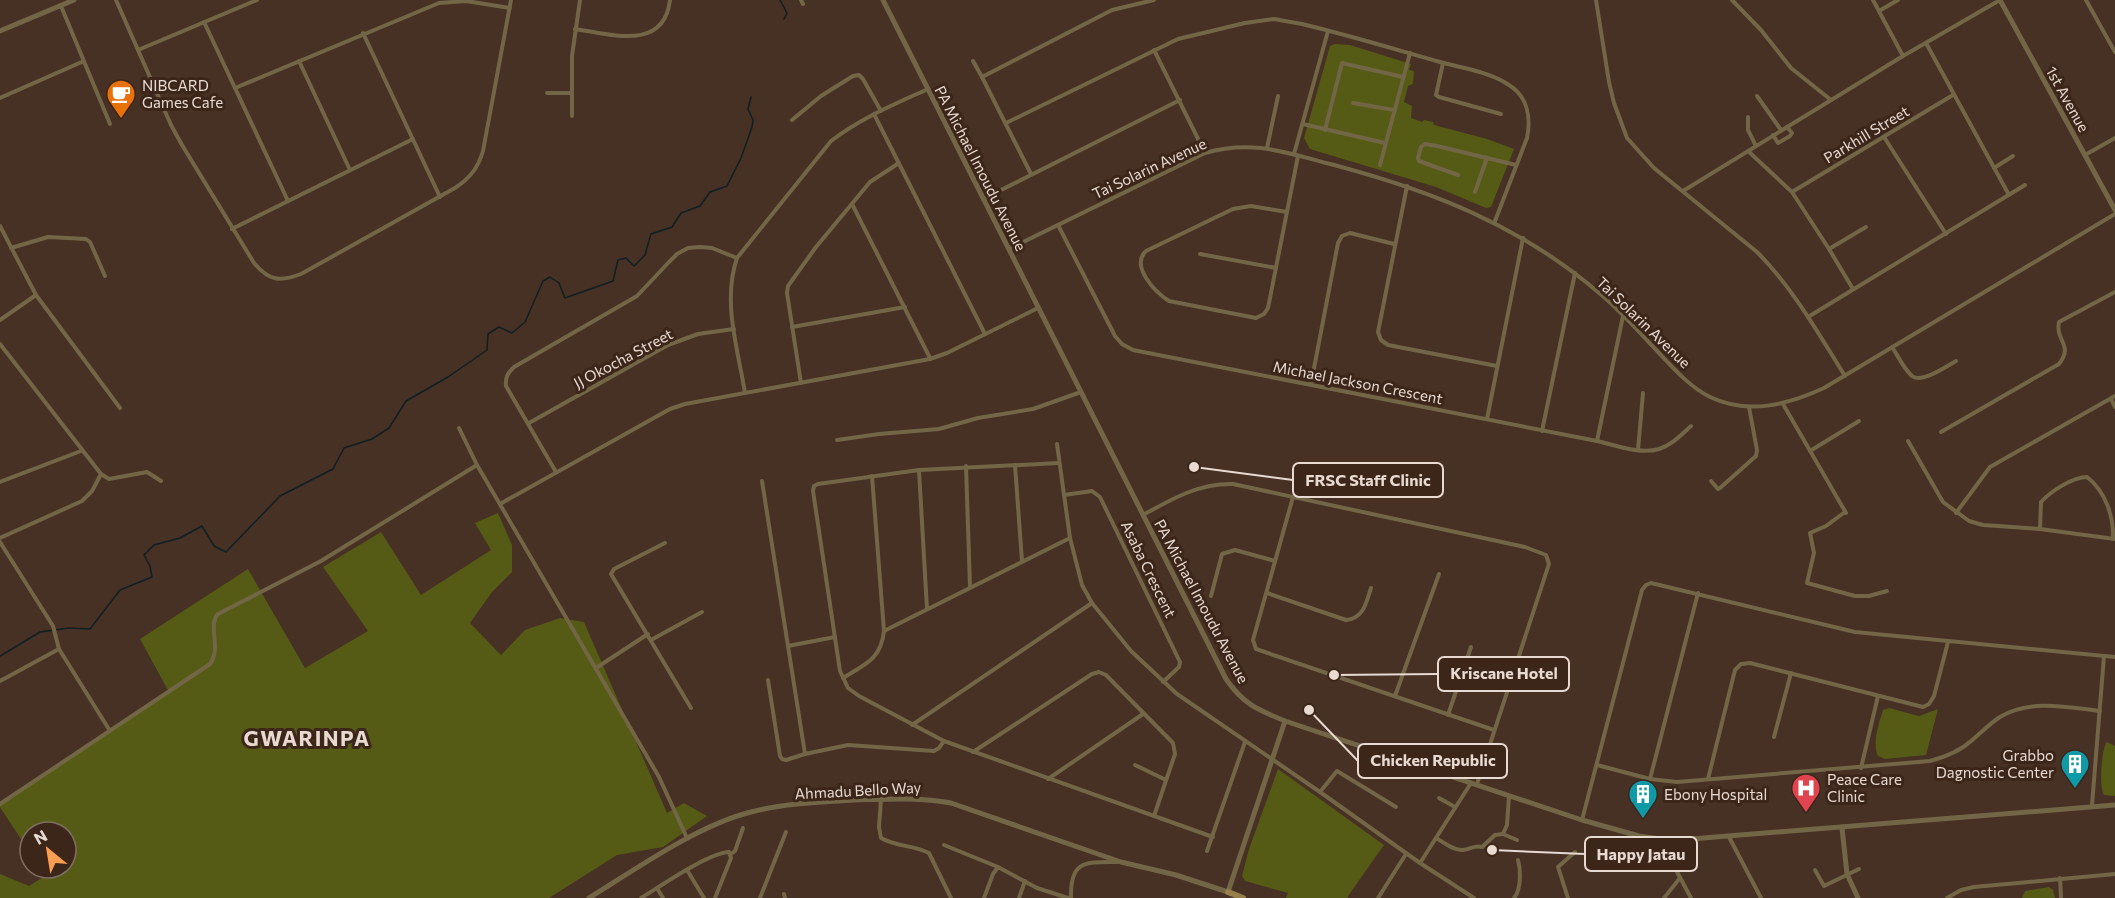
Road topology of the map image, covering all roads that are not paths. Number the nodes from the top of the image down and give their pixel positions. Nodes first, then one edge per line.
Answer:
1 (74, 0) edge
2 (116, 0) edge
3 (257, 0) edge
4 (511, 0) edge
5 (580, 0) edge
6 (670, 0) edge
7 (883, 0) edge
8 (1154, 0) edge
9 (1596, 0) edge
10 (1732, 0) edge
11 (1873, 0) edge
12 (1898, 0) edge
13 (2000, 0) edge
14 (2086, 0) edge
15 (61, 6) junction
16 (510, 8) junction
17 (1879, 11) junction
18 (204, 22) junction
19 (575, 29) junction
20 (1328, 30) junction
21 (0, 32) edge
22 (363, 33) junction
23 (1926, 43) junction
24 (138, 50) junction
25 (1154, 50) junction
26 (2115, 52) edge
27 (1410, 53) junction
28 (1903, 56) junction
29 (84, 61) junction
30 (299, 61) junction
31 (973, 61) dead end
32 (1443, 63) junction
33 (982, 77) junction
34 (1403, 77) junction
35 (235, 88) junction
36 (928, 90) junction
37 (547, 93) dead end
38 (572, 93) junction
39 (1953, 95) junction
40 (1278, 96) dead end
41 (1756, 96) dead end
42 (0, 98) edge
43 (1180, 100) junction
44 (1831, 100) junction
45 (1353, 103) dead end
46 (881, 111) junction
47 (1394, 111) junction
48 (874, 114) junction
49 (1501, 114) dead end
50 (572, 116) dead end
51 (1748, 117) dead end
52 (792, 120) dead end
53 (1006, 123) junction
54 (110, 124) dead end
55 (1303, 124) junction
56 (1787, 127) junction
57 (1325, 130) junction
58 (1781, 130) junction
59 (1773, 135) junction
60 (1884, 137) junction
61 (2115, 138) edge
62 (413, 140) junction
63 (1385, 143) junction
64 (1756, 146) junction
65 (1267, 148) junction
66 (1748, 151) junction
67 (1205, 153) junction
68 (1296, 155) junction
69 (2085, 155) junction
70 (2013, 156) dead end
71 (1487, 158) junction
72 (898, 163) junction
73 (1380, 165) dead end
74 (1516, 165) junction
75 (1994, 168) junction
76 (350, 170) junction
77 (1031, 174) junction
78 (1458, 175) dead end
79 (2025, 185) dead end
80 (1407, 186) junction
81 (1683, 191) junction
82 (1475, 192) dead end
83 (1792, 192) junction
84 (2009, 195) junction
85 (440, 196) junction
86 (983, 199) junction
87 (288, 201) junction
88 (852, 204) junction
89 (1287, 212) junction
90 (2115, 212) edge
91 (1495, 222) junction
92 (1058, 225) junction
93 (0, 226) edge
94 (1866, 227) dead end
95 (232, 229) junction
96 (1946, 234) junction
97 (1523, 237) junction
98 (1395, 244) junction
99 (11, 248) junction
100 (1008, 249) junction
101 (1829, 249) junction
102 (1200, 254) dead end
103 (737, 258) junction
104 (1275, 268) junction
105 (1575, 273) junction
106 (105, 276) dead end
107 (1853, 289) junction
108 (2115, 292) edge
109 (36, 295) junction
110 (905, 307) junction
111 (1038, 308) junction
112 (1624, 315) junction
113 (1808, 317) junction
114 (0, 320) edge
115 (792, 327) junction
116 (734, 329) junction
117 (985, 334) junction
118 (0, 344) edge
119 (1892, 347) junction
120 (930, 359) junction
121 (1956, 361) dead end
122 (1497, 366) junction
123 (1845, 376) junction
124 (801, 383) junction
125 (1311, 384) junction
126 (745, 393) junction
127 (1080, 393) junction
128 (1644, 393) dead end
129 (2113, 398) edge
130 (1783, 404) junction
131 (1749, 407) junction
132 (2115, 407) edge
133 (120, 408) dead end
134 (1487, 419) junction
135 (1859, 422) dead end
136 (529, 423) junction
137 (1691, 426) dead end
138 (459, 428) dead end
139 (1542, 431) junction
140 (1941, 432) dead end
141 (837, 441) dead end
142 (1597, 441) junction
143 (1908, 441) dead end
144 (1056, 444) dead end
145 (1638, 450) junction
146 (81, 451) junction
147 (1810, 451) junction
148 (1059, 463) junction
149 (477, 465) junction
150 (1015, 465) junction
151 (966, 466) junction
152 (919, 470) junction
153 (556, 472) junction
154 (100, 474) junction
155 (872, 476) junction
156 (161, 481) dead end
157 (762, 481) dead end
158 (1711, 481) dead end
159 (0, 482) edge
160 (1064, 495) junction
161 (1293, 497) junction
162 (500, 504) junction
163 (1956, 513) junction
164 (1143, 515) junction
165 (2040, 529) junction
166 (1070, 537) junction
167 (2114, 539) edge
168 (0, 540) edge
169 (665, 543) dead end
170 (1022, 561) junction
171 (1275, 561) junction
172 (1439, 574) dead end
173 (970, 587) junction
174 (1371, 588) dead end
175 (1887, 591) dead end
176 (1267, 593) junction
177 (1698, 593) junction
178 (1211, 596) dead end
179 (1092, 603) junction
180 (927, 609) junction
181 (702, 612) dead end
182 (884, 631) junction
183 (648, 634) junction
184 (835, 637) junction
185 (651, 640) junction
186 (1948, 642) junction
187 (788, 646) junction
188 (58, 647) junction
189 (1471, 647) dead end
190 (2104, 656) junction
191 (2115, 657) edge
192 (596, 668) junction
193 (1791, 673) junction
194 (843, 678) junction
195 (768, 680) dead end
196 (0, 681) edge
197 (1163, 682) junction
198 (1395, 696) junction
199 (1878, 696) junction
200 (691, 708) dead end
201 (2100, 711) junction
202 (1143, 714) junction
203 (1448, 715) junction
204 (1285, 721) junction
205 (912, 725) junction
206 (1494, 730) junction
207 (110, 731) junction
208 (1774, 737) dead end
209 (944, 741) junction
210 (1245, 742) junction
211 (974, 752) junction
212 (805, 754) junction
213 (1272, 759) junction
214 (1135, 765) dead end
215 (1597, 765) junction
216 (1861, 768) junction
217 (1048, 779) junction
218 (1650, 779) junction
219 (1708, 779) junction
220 (1166, 780) junction
221 (1474, 783) junction
222 (1320, 792) junction
223 (1509, 795) junction
224 (1438, 798) dead end
225 (881, 799) junction
226 (0, 804) edge
227 (2092, 805) junction
228 (2115, 805) edge
229 (1396, 807) dead end
230 (1455, 807) junction
231 (1154, 816) junction
232 (1582, 820) junction
233 (743, 828) dead end
234 (1842, 828) junction
235 (786, 832) dead end
236 (1503, 834) junction
237 (1213, 837) junction
238 (1729, 837) junction
239 (1436, 838) junction
240 (688, 839) junction
241 (1660, 839) junction
242 (1517, 840) dead end
243 (944, 845) dead end
244 (1208, 851) dead end
245 (1575, 852) dead end
246 (731, 854) junction
247 (1406, 854) junction
248 (1518, 860) dead end
249 (1121, 862) junction
250 (1420, 863) junction
251 (998, 867) junction
252 (1859, 869) dead end
253 (687, 870) junction
254 (1815, 870) dead end
255 (1847, 874) junction
256 (2115, 874) edge
257 (1680, 878) junction
258 (2060, 878) junction
259 (1025, 881) junction
260 (657, 888) junction
261 (1228, 892) junction
262 (589, 898) edge
263 (641, 898) edge
264 (663, 898) edge
265 (704, 898) edge
266 (716, 898) edge
267 (760, 898) edge
268 (951, 898) edge
269 (984, 898) edge
270 (1019, 898) edge
271 (1070, 898) edge
272 (1243, 898) edge
273 (1378, 898) edge
274 (1474, 898) edge
275 (1514, 898) edge
276 (1568, 898) edge
277 (1665, 898) edge
278 (1691, 898) edge
279 (1761, 898) edge
280 (1858, 898) edge
281 (1947, 898) edge
282 (2061, 898) edge

1 - 15 street
2 - 24 street
3 - 18 street
4 - 16 street
5 - 19 street
6 - 19 street
7 - 36 street, PA Michael Imoudu Avenue
8 - 33 street
9 - 81 street
10 - 44 street
11 - 17 street
12 - 17 street
13 - 23 street
13 - 69 street, 1st Avenue
14 - 26 street
15 - 21 street
15 - 29 street
16 - 22 street
16 - 85 street
17 - 28 street
18 - 24 street
18 - 35 street
19 - 38 street
20 - 25 street
20 - 27 street
20 - 55 street
22 - 30 street
22 - 62 street
23 - 28 street
23 - 39 street
24 - 95 street
25 - 43 street
25 - 53 street
27 - 32 street
27 - 34 street
28 - 44 street
29 - 42 street
29 - 54 street
30 - 35 street
30 - 76 street
31 - 33 street
32 - 49 street
32 - 74 street
33 - 53 street
34 - 47 street
34 - 57 street
35 - 87 street
36 - 46 street
36 - 86 street, PA Michael Imoudu Avenue
37 - 38 street
38 - 50 street
39 - 60 street, Parkhill Street
39 - 75 street
40 - 65 street
41 - 58 street
43 - 67 street
43 - 77 street
44 - 56 street
45 - 47 street
46 - 48 street
46 - 52 street
47 - 63 street
48 - 72 street
48 - 103 street
51 - 64 street
53 - 77 street
55 - 57 street
55 - 68 street
56 - 58 street
56 - 59 street
57 - 63 street
58 - 59 street
59 - 64 street
60 - 83 street, Parkhill Street
60 - 96 street
61 - 69 street
62 - 76 street
62 - 85 street
63 - 73 street
64 - 66 street
65 - 67 street, Tai Solarin Avenue
65 - 68 street, Tai Solarin Avenue
66 - 81 street
66 - 83 street
67 - 92 street, Tai Solarin Avenue
68 - 80 street, Tai Solarin Avenue
68 - 89 street
69 - 90 street, 1st Avenue
70 - 75 street
71 - 74 street
71 - 78 street
71 - 82 street
72 - 88 street
72 - 117 street
74 - 91 street
75 - 84 street
76 - 87 street
77 - 86 street
79 - 84 street
80 - 91 street, Tai Solarin Avenue
80 - 98 street
81 - 113 street
83 - 101 street
84 - 96 street
85 - 95 street
86 - 100 street, PA Michael Imoudu Avenue
87 - 95 street
88 - 110 street
88 - 115 street
89 - 104 street
89 - 104 street
90 - 119 street, Tai Solarin Avenue
91 - 97 street, Tai Solarin Avenue
92 - 100 street, Tai Solarin Avenue
92 - 125 street, Michael Jackson Crescent
93 - 99 street
94 - 101 street
96 - 107 street
97 - 105 street, Tai Solarin Avenue
97 - 122 street
98 - 122 street
98 - 125 street
99 - 106 street
99 - 109 street
100 - 111 street, PA Michael Imoudu Avenue
101 - 107 street
102 - 104 street
103 - 116 street
103 - 136 street
105 - 112 street, Tai Solarin Avenue
105 - 139 street
107 - 113 street
108 - 140 street
109 - 114 street
109 - 133 street
110 - 115 street
110 - 120 street
111 - 117 street
111 - 127 street, PA Michael Imoudu Avenue
112 - 131 street, Tai Solarin Avenue
112 - 142 street
113 - 123 street
115 - 124 street
116 - 126 street
116 - 136 street, JJ Okocha Street
117 - 120 street
118 - 146 street
119 - 121 street
119 - 123 street, Tai Solarin Avenue
120 - 124 street
122 - 134 street
123 - 130 street, Tai Solarin Avenue
124 - 126 street
125 - 134 street, Michael Jackson Crescent
126 - 153 street
127 - 141 street
127 - 164 street, PA Michael Imoudu Avenue
128 - 145 street
129 - 132 street
129 - 163 street
130 - 131 street, Tai Solarin Avenue
130 - 147 street
131 - 158 street
134 - 139 street, Michael Jackson Crescent
135 - 147 street
136 - 153 street
137 - 145 street
138 - 149 street
139 - 142 street, Michael Jackson Crescent
142 - 145 street, Michael Jackson Crescent
143 - 163 street
144 - 148 street
146 - 154 street
146 - 159 street
147 - 175 street
148 - 150 street
148 - 160 street
149 - 162 street
149 - 207 street
150 - 151 street
150 - 170 street
151 - 152 street
151 - 173 street
152 - 155 street
152 - 180 street
153 - 162 street
154 - 156 street
154 - 168 street
155 - 182 street
155 - 184 street
157 - 187 street
160 - 166 street
160 - 197 street, Asaba Crescent
161 - 164 street
161 - 171 street
161 - 206 street
162 - 192 street
163 - 165 street
164 - 204 street, PA Michael Imoudu Avenue
165 - 167 street
165 - 167 street
166 - 170 street
166 - 179 street
168 - 188 street
169 - 183 street
170 - 173 street
171 - 176 street
171 - 178 street
172 - 198 street
173 - 180 street
174 - 176 street
176 - 198 street
177 - 186 street
177 - 215 street
177 - 218 street
179 - 197 street
179 - 205 street
180 - 182 street
181 - 185 street
182 - 194 street
183 - 185 street
183 - 192 street
184 - 187 street
184 - 194 street
185 - 200 street
186 - 190 street
186 - 199 street
187 - 212 street
188 - 196 street
188 - 207 street
189 - 203 street
190 - 191 street
190 - 201 street
192 - 240 street
193 - 199 street
193 - 208 street
193 - 219 street
194 - 205 street
195 - 212 street
197 - 210 street
198 - 203 street
199 - 216 street
201 - 216 street
201 - 227 street
202 - 211 street
202 - 217 street
202 - 220 street
203 - 206 street
204 - 213 street
204 - 221 street, PA Michael Imoudu Avenue
205 - 209 street
206 - 221 street
207 - 226 street
209 - 211 street
209 - 212 street
210 - 213 street
210 - 237 street
211 - 217 street
213 - 222 street
213 - 261 street
214 - 220 street
215 - 218 street
215 - 232 street
216 - 219 street
217 - 231 street
218 - 219 street
220 - 231 street
221 - 223 street, PA Michael Imoudu Avenue
221 - 230 street
222 - 229 street
222 - 247 street
223 - 232 street, PA Michael Imoudu Avenue
223 - 236 street
224 - 230 street
225 - 240 street, Ahmadu Bello Way
225 - 249 street, Ahmadu Bello Way
225 - 268 street
227 - 228 street, PA Michael Imoudu Avenue
227 - 234 street, PA Michael Imoudu Avenue
230 - 239 street
231 - 237 street
232 - 241 street, PA Michael Imoudu Avenue
233 - 246 street
234 - 238 street, PA Michael Imoudu Avenue
234 - 255 street
235 - 267 street
236 - 239 street
236 - 242 street
237 - 244 street
238 - 241 street, PA Michael Imoudu Avenue
238 - 279 street
239 - 250 street
240 - 262 street, Ahmadu Bello Way
241 - 257 street
243 - 251 street
245 - 276 street
246 - 253 street
246 - 266 street
247 - 250 street
247 - 273 street
248 - 275 street
249 - 261 street, Ahmadu Bello Way
249 - 271 street
250 - 274 street
251 - 259 street
251 - 269 street
252 - 255 street
253 - 260 street
253 - 265 street
254 - 255 street
255 - 280 street
256 - 258 street
257 - 277 street
257 - 278 street
258 - 281 street
258 - 282 street
259 - 270 street
259 - 271 street
260 - 263 street
260 - 264 street
261 - 272 main road, Ahmadu Bello Way

